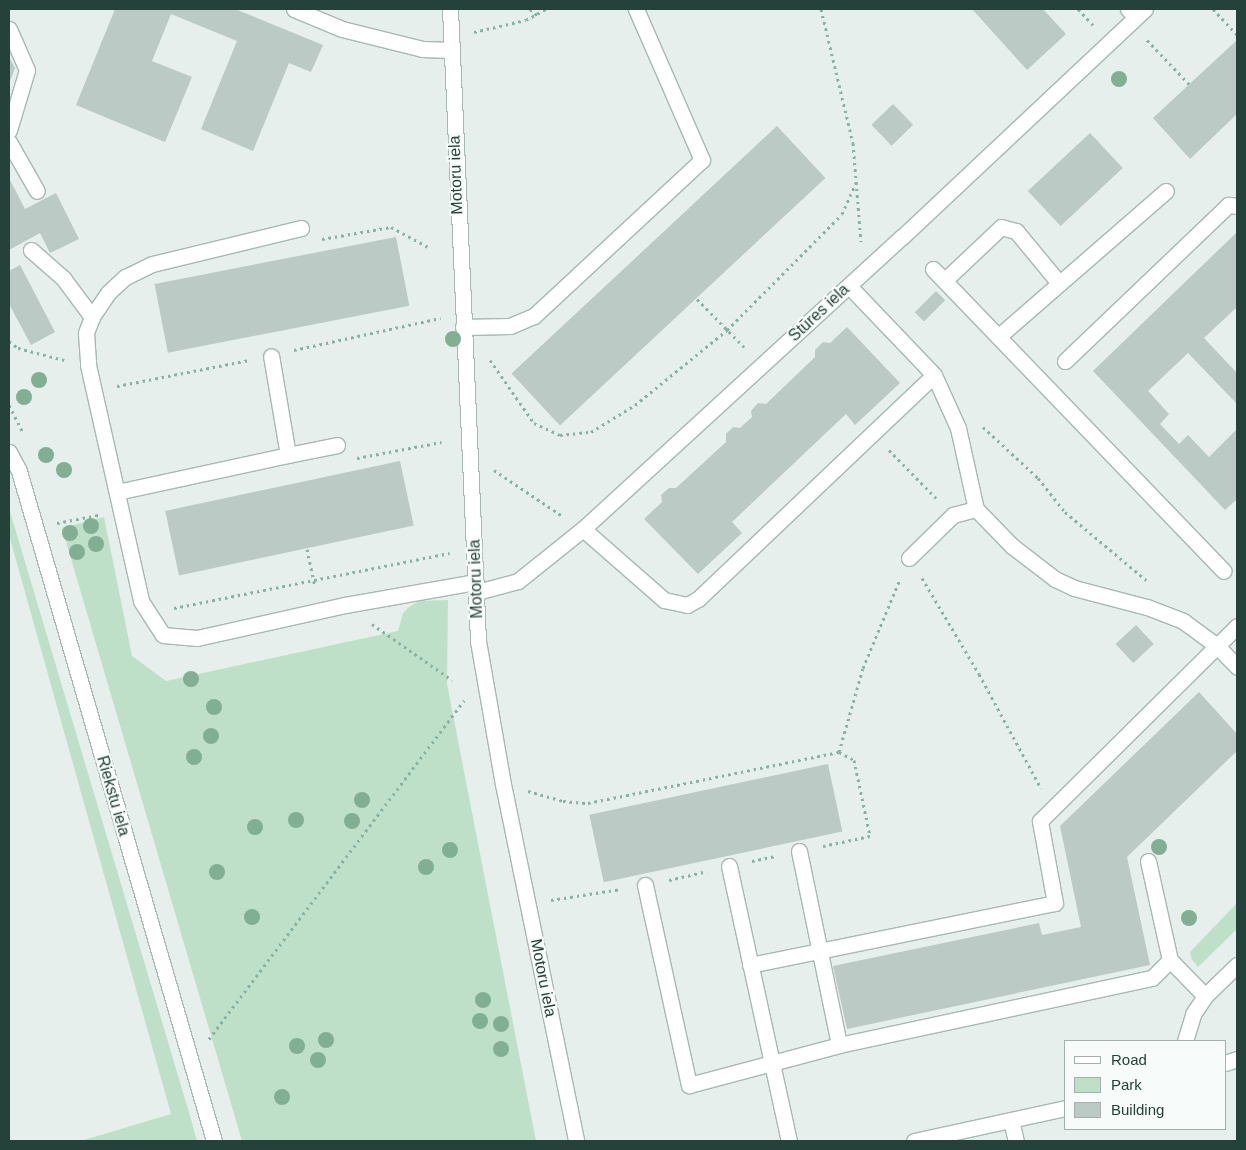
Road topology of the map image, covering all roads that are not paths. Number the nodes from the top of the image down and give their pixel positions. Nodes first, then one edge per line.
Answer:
1 (294, 9) edge
2 (450, 9) edge
3 (636, 9) edge
4 (1135, 14) edge
5 (9, 29) edge
6 (451, 44) junction
7 (9, 130) edge
8 (9, 142) edge
9 (38, 191) dead end
10 (1166, 191) dead end
11 (1237, 206) edge
12 (301, 228) dead end
13 (31, 250) dead end
14 (933, 269) dead end
15 (945, 280) junction
16 (1059, 283) junction
17 (849, 286) junction
18 (92, 317) junction
19 (463, 327) junction
20 (999, 336) junction
21 (271, 356) dead end
22 (1065, 361) dead end
23 (934, 375) junction
24 (337, 445) dead end
25 (9, 452) edge
26 (288, 455) junction
27 (119, 498) junction
28 (976, 509) junction
29 (583, 529) junction
30 (909, 558) road end
31 (1224, 571) dead end
32 (477, 587) junction
33 (1237, 626) edge
34 (1217, 646) junction
35 (1237, 667) edge
36 (799, 851) road end
37 (1148, 861) dead end
38 (728, 866) road end
39 (645, 885) road end
40 (820, 951) junction
41 (1170, 960) junction
42 (1237, 965) edge
43 (750, 966) junction
44 (1205, 996) junction
45 (1185, 1040) edge
46 (839, 1046) junction
47 (770, 1064) junction
48 (1064, 1108) edge
49 (1011, 1120) junction
50 (214, 1141) edge
51 (576, 1141) edge
52 (789, 1141) edge
53 (914, 1141) edge
54 (1016, 1141) edge

1 - 6 street
2 - 6 street, Motoru iela
3 - 19 street
4 - 17 street, Stūres iela
5 - 7 street
6 - 19 street, Motoru iela
8 - 9 street
10 - 16 street
11 - 22 street
12 - 18 street
13 - 18 street
14 - 15 street
15 - 16 street
15 - 20 street
16 - 20 street
17 - 23 street
17 - 29 street, Stūres iela
18 - 27 street
19 - 32 street, Motoru iela
20 - 31 street
21 - 26 street
23 - 28 street
23 - 29 street
24 - 26 street
25 - 50 street, Riekstu iela
26 - 27 street
27 - 32 street, Stūres iela
28 - 30 street
28 - 34 street
29 - 32 street, Stūres iela
32 - 51 street, Motoru iela
33 - 34 street
34 - 35 street
34 - 40 street
36 - 40 street
37 - 41 street
38 - 43 street
39 - 47 street
40 - 43 street
40 - 46 street
41 - 44 street
41 - 46 street
42 - 44 street
43 - 47 street
44 - 45 street
46 - 47 street
47 - 52 street
48 - 49 street
49 - 53 street
49 - 54 street

